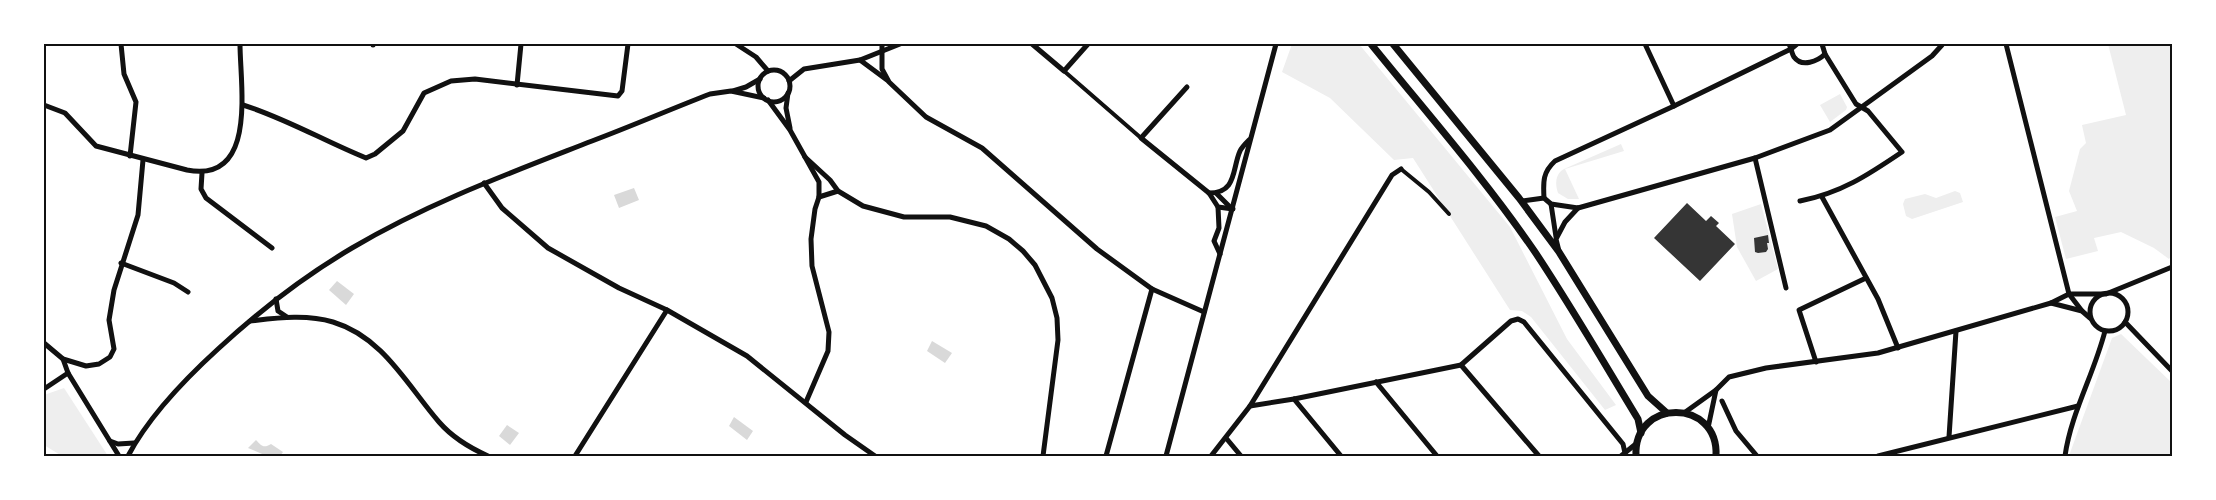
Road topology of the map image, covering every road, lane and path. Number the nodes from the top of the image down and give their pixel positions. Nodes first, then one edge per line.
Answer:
1 (121, 44) edge
2 (240, 44) edge
3 (521, 44) edge
4 (628, 44) edge
5 (736, 44) edge
6 (882, 44) edge
7 (900, 44) edge
8 (1032, 44) edge
9 (1088, 44) edge
10 (1276, 44) edge
11 (1371, 44) edge
12 (1394, 44) edge
13 (1645, 44) edge
14 (1797, 44) edge
15 (1822, 44) edge
16 (1941, 44) edge
17 (2006, 44) edge
18 (1790, 46) edge
19 (882, 52) junction
20 (1825, 54) junction
21 (860, 60) junction
22 (768, 71) junction
23 (1064, 71) junction
24 (759, 80) junction
25 (789, 81) junction
26 (889, 82) junction
27 (518, 85) junction
28 (1187, 87) dead end
29 (731, 92) junction
30 (788, 92) junction
31 (766, 99) junction
32 (44, 105) edge
33 (243, 105) junction
34 (1674, 106) junction
35 (1861, 107) junction
36 (790, 130) junction
37 (1141, 138) junction
38 (1251, 138) junction
39 (130, 156) junction
40 (805, 157) junction
41 (1755, 158) junction
42 (143, 160) junction
43 (1401, 169) joint
44 (202, 172) junction
45 (484, 183) junction
46 (838, 191) junction
47 (1209, 193) junction
48 (1216, 193) junction
49 (819, 196) junction
50 (1822, 196) junction
51 (1544, 198) junction
52 (1522, 201) junction
53 (1800, 201) dead end
54 (1551, 204) junction
55 (1218, 207) junction
56 (1578, 208) junction
57 (1233, 209) junction
58 (1449, 214) dead end
59 (1556, 239) junction
60 (272, 248) dead end
61 (1559, 252) junction
62 (1220, 255) junction
63 (121, 263) junction
64 (2172, 267) edge
65 (1866, 278) junction
66 (1786, 288) dead end
67 (1152, 289) junction
68 (188, 292) dead end
69 (2069, 294) junction
70 (2106, 294) junction
71 (276, 298) junction
72 (2051, 303) junction
73 (667, 310) junction
74 (2082, 310) junction
75 (1204, 312) junction
76 (287, 317) junction
77 (2091, 318) junction
78 (248, 321) junction
79 (2125, 322) junction
80 (1956, 331) junction
81 (2105, 331) junction
82 (44, 343) edge
83 (1898, 348) junction
84 (63, 359) junction
85 (1816, 362) junction
86 (1461, 365) junction
87 (2172, 371) edge
88 (68, 374) junction
89 (1376, 382) junction
90 (44, 389) edge
91 (1716, 390) junction
92 (1294, 399) junction
93 (1722, 401) dead end
94 (806, 402) junction
95 (1250, 406) junction
96 (2078, 406) junction
97 (1667, 413) junction
98 (1683, 413) junction
99 (1708, 428) junction
100 (1641, 433) junction
101 (1949, 437) junction
102 (1226, 438) junction
103 (109, 441) junction
104 (1637, 443) junction
105 (134, 444) junction
106 (1623, 455) edge
107 (118, 456) edge
108 (128, 456) edge
109 (488, 456) edge
110 (575, 456) edge
111 (875, 456) edge
112 (1043, 456) edge
113 (1106, 456) edge
114 (1166, 456) edge
115 (1211, 456) edge
116 (1241, 456) edge
117 (1341, 456) edge
118 (1437, 456) edge
119 (1539, 456) edge
120 (1636, 456) edge
121 (1716, 456) edge
122 (1757, 456) edge
123 (1878, 456) edge
124 (2065, 456) edge

1 - 39 street
2 - 33 street
3 - 27 street
4 - 27 street
5 - 22 street
6 - 19 street
7 - 19 street
8 - 23 street
9 - 23 street
10 - 38 street
11 - 100 main road
12 - 52 main road
13 - 34 street
14 - 18 street
15 - 20 street
16 - 35 street
17 - 69 street
18 - 20 street
18 - 34 street
19 - 21 street
19 - 26 street
20 - 35 street
21 - 25 street
21 - 26 street
22 - 24 street
22 - 25 street
23 - 37 street
24 - 29 street
24 - 31 street
25 - 30 street
26 - 67 street
27 - 33 street
28 - 37 street
29 - 31 street
29 - 45 street
30 - 31 street
30 - 36 street
31 - 36 street
32 - 39 street
33 - 44 street
34 - 51 street
35 - 41 street
35 - 50 street
36 - 40 street
37 - 47 street
38 - 48 street
38 - 57 street
39 - 42 street
40 - 46 street
40 - 49 street
41 - 56 street
41 - 66 street
42 - 44 street
42 - 63 street
43 - 58 street
43 - 95 street
44 - 60 street
45 - 71 street
45 - 73 street
46 - 49 street
46 - 112 street
47 - 48 street
47 - 55 street
48 - 57 street
49 - 94 street
50 - 53 street
50 - 65 street
51 - 52 street
51 - 54 street
52 - 61 main road
54 - 56 street
54 - 59 street
55 - 57 street
55 - 62 street
56 - 59 street
57 - 62 street
59 - 61 street
61 - 97 main road
62 - 75 street
63 - 68 street
63 - 84 street
64 - 70 street
65 - 83 street
65 - 85 street
67 - 75 street
67 - 113 street
69 - 70 street
69 - 72 street
69 - 74 street
70 - 77 street
70 - 79 street
71 - 76 street
71 - 78 street
72 - 74 street
72 - 80 street
73 - 94 street
73 - 110 street
74 - 77 street
75 - 114 street
76 - 78 street
76 - 109 street
77 - 81 street
78 - 105 street
79 - 81 street
79 - 87 street
80 - 83 street
80 - 101 street
81 - 96 street
82 - 84 street
83 - 85 street
84 - 88 street
85 - 91 street
86 - 89 street
86 - 106 street
86 - 119 street
88 - 90 street
88 - 103 street
89 - 92 street
89 - 118 street
91 - 98 street
91 - 99 street
92 - 95 street
92 - 117 street
93 - 122 street
94 - 111 street
95 - 102 street
96 - 101 street
96 - 124 street
97 - 98 main road
97 - 100 main road
98 - 99 main road
99 - 121 main road
100 - 104 main road
101 - 123 street
102 - 115 street
102 - 116 street
103 - 105 street
103 - 107 street
104 - 106 street
104 - 120 main road
105 - 108 street

